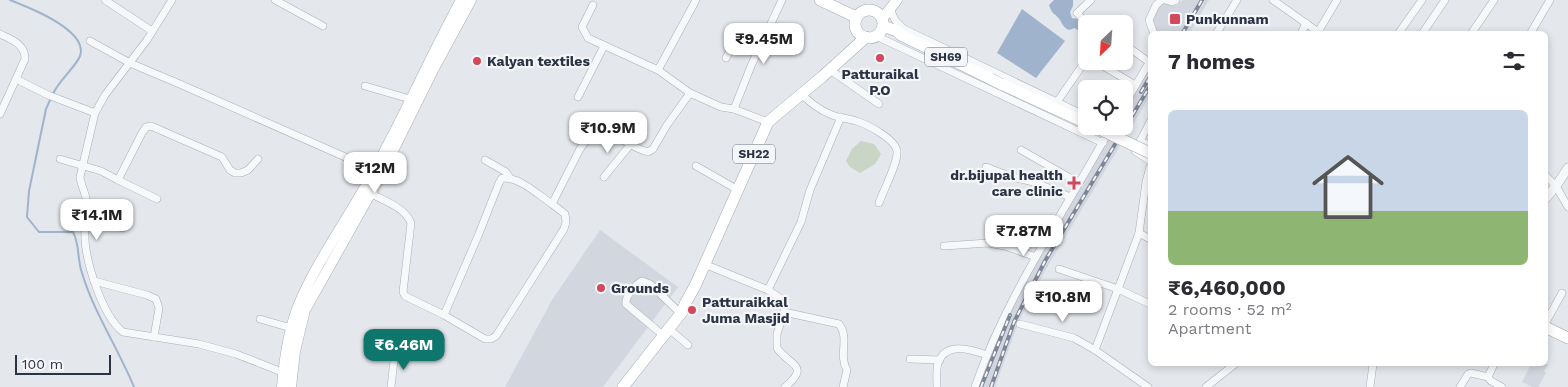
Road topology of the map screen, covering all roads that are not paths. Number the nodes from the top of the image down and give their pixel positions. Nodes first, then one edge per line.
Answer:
1 (105, 0) edge
2 (172, 0) edge
3 (275, 0) edge
4 (461, 0) edge
5 (471, 0) edge
6 (696, 0) edge
7 (782, 0) edge
8 (820, 0) edge
9 (897, 0) edge
10 (1091, 0) edge
11 (1176, 0) edge
12 (1237, 0) edge
13 (1273, 0) edge
14 (1337, 0) edge
15 (1422, 0) edge
16 (1445, 0) edge
17 (1494, 0) edge
18 (1550, 0) edge
19 (1159, 1) edge
20 (593, 5) dead end
21 (890, 9) junction
22 (1080, 15) edge
23 (856, 17) junction
24 (1306, 23) junction
25 (323, 26) dead end
26 (878, 30) junction
27 (152, 31) junction
28 (1153, 31) edge
29 (1218, 31) edge
30 (1302, 31) edge
31 (1317, 31) edge
32 (1321, 31) edge
33 (1400, 31) edge
34 (1424, 31) edge
35 (1473, 31) edge
36 (1532, 31) edge
37 (0, 34) edge
38 (730, 39) dead end
39 (90, 41) dead end
40 (604, 46) junction
41 (1133, 50) edge
42 (726, 58) dead end
43 (1148, 61) edge
44 (130, 63) junction
45 (1148, 65) edge
46 (658, 70) junction
47 (830, 70) junction
48 (1079, 70) edge
49 (1110, 70) edge
50 (1000, 74) junction
51 (16, 79) junction
52 (1135, 85) junction
53 (366, 86) dead end
54 (1133, 89) edge
55 (992, 90) junction
56 (690, 93) junction
57 (802, 94) junction
58 (578, 97) dead end
59 (410, 99) junction
60 (1057, 102) junction
61 (879, 104) dead end
62 (734, 109) junction
63 (1078, 112) edge
64 (0, 114) edge
65 (95, 114) junction
66 (841, 117) junction
67 (1078, 119) edge
68 (768, 122) junction
69 (1148, 126) edge
70 (1107, 135) edge
71 (1112, 135) edge
72 (1140, 141) junction
73 (1103, 142) junction
74 (630, 144) junction
75 (1148, 144) edge
76 (1021, 150) dead end
77 (1148, 152) edge
78 (60, 159) dead end
79 (258, 159) dead end
80 (485, 160) dead end
81 (1148, 160) edge
82 (83, 166) junction
83 (696, 166) dead end
84 (986, 167) dead end
85 (1568, 168) edge
86 (378, 172) junction
87 (1148, 174) edge
88 (604, 177) dead end
89 (510, 178) junction
90 (1548, 178) edge
91 (118, 180) junction
92 (1079, 182) junction
93 (1556, 186) junction
94 (738, 190) junction
95 (370, 193) junction
96 (1548, 195) edge
97 (1070, 197) junction
98 (157, 199) dead end
99 (879, 203) dead end
100 (552, 204) junction
101 (1568, 207) edge
102 (88, 215) junction
103 (122, 228) dead end
104 (1139, 234) junction
105 (1148, 238) edge
106 (944, 246) dead end
107 (1036, 257) junction
108 (704, 264) junction
109 (1059, 269) dead end
110 (94, 281) junction
111 (1118, 288) junction
112 (768, 290) junction
113 (1562, 293) dead end
114 (1148, 303) edge
115 (680, 306) junction
116 (784, 312) junction
117 (444, 315) junction
118 (260, 319) dead end
119 (1548, 320) edge
120 (1020, 324) dead end
121 (291, 328) junction
122 (1548, 328) edge
123 (663, 330) junction
124 (154, 337) junction
125 (1568, 338) edge
126 (688, 345) dead end
127 (1095, 350) junction
128 (395, 352) dead end
129 (987, 355) junction
130 (910, 359) dead end
131 (940, 360) junction
132 (1232, 366) edge
133 (1373, 366) edge
134 (1493, 366) edge
135 (288, 374) junction
136 (1488, 377) junction
137 (282, 387) edge
138 (291, 387) edge
139 (391, 387) edge
140 (615, 387) edge
141 (623, 387) edge
142 (785, 387) edge
143 (843, 387) edge
144 (937, 387) edge
145 (975, 387) edge
146 (1148, 387) edge
147 (1206, 387) edge
148 (1370, 387) edge
149 (1460, 387) edge
150 (1502, 387) edge

1 - 27 street
2 - 27 street
3 - 25 street
4 - 59 main road
5 - 86 main road
6 - 46 street
7 - 62 street
8 - 23 main road
9 - 21 main road
10 - 22 street
11 - 19 street
12 - 29 street
13 - 24 street
14 - 32 street
15 - 33 street
16 - 34 street
17 - 35 street
18 - 36 street
19 - 28 street
20 - 40 street
21 - 26 main road
21 - 50 street
23 - 26 main road
23 - 26 main road, SH69
24 - 30 street
24 - 31 street
26 - 47 main road, SH22
26 - 55 street
26 - 67 main road, SH69, bridge
27 - 44 street
37 - 51 street
38 - 42 street
39 - 44 street
40 - 46 street
40 - 58 street
41 - 43 street
44 - 65 street
44 - 86 street
45 - 52 street
46 - 56 street
47 - 57 main road, SH22
47 - 61 street
48 - 60 street
49 - 52 street
50 - 55 street
50 - 60 street
51 - 64 street
51 - 65 street
52 - 54 street
53 - 59 street
55 - 73 street
56 - 62 street
56 - 74 street
57 - 66 street
57 - 68 main road, SH22
59 - 86 main road
60 - 63 street
62 - 68 street
65 - 82 street
66 - 99 street
66 - 112 street
68 - 94 main road, SH22
69 - 72 street
70 - 73 street
71 - 77 main road, bridge
72 - 75 street
72 - 81 street
73 - 92 street
74 - 88 street
74 - 100 street
76 - 92 street
78 - 82 street
79 - 91 street
80 - 89 street
82 - 91 street
82 - 102 street
83 - 94 street
84 - 97 street
85 - 93 street
86 - 95 main road
86 - 121 main road
87 - 104 street
89 - 100 street
89 - 117 street
90 - 93 street
91 - 98 street
92 - 97 street
93 - 96 street
93 - 101 street
94 - 108 main road, SH22
95 - 117 street
95 - 135 main road
97 - 107 street
100 - 117 street
102 - 103 street
102 - 110 street
104 - 105 street
104 - 111 street
106 - 107 street
107 - 129 street
108 - 112 street
108 - 115 main road, SH22
109 - 111 street
110 - 124 street
110 - 124 street
111 - 114 street
111 - 127 street
112 - 116 street
113 - 119 street
115 - 123 main road, SH22
115 - 123 street
116 - 142 street
116 - 143 street
118 - 121 street
120 - 127 street
121 - 135 main road
122 - 125 main road
123 - 126 street
123 - 140 main road, SH22
123 - 141 main road, SH22
124 - 135 street
127 - 146 street
128 - 139 street
129 - 131 street
129 - 145 street
130 - 131 street
131 - 144 street
132 - 147 street
133 - 148 street
134 - 136 street
135 - 137 main road
135 - 138 main road
136 - 149 street
136 - 150 street

